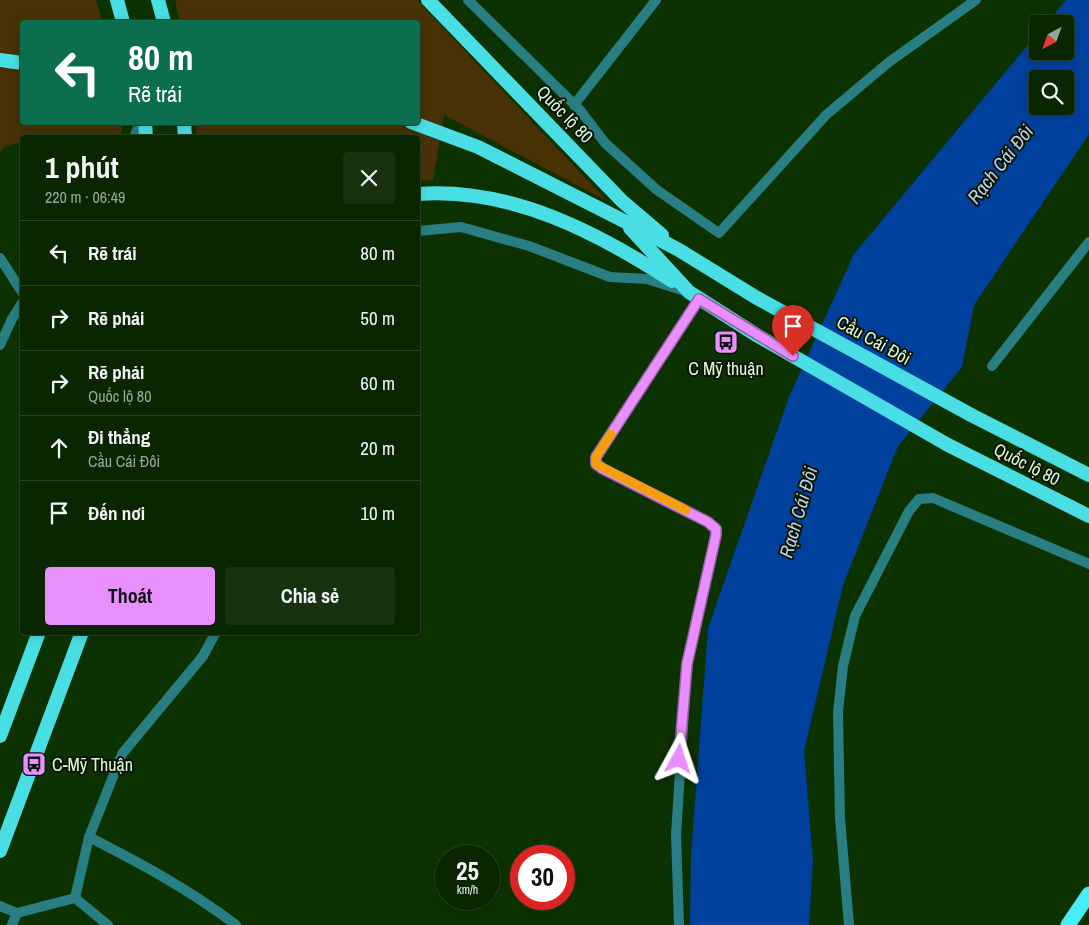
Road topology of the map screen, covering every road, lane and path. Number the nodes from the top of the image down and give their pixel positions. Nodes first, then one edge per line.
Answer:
1 (118, 0) edge
2 (158, 0) edge
3 (428, 0) edge
4 (468, 0) edge
5 (656, 0) edge
6 (976, 0) edge
7 (123, 20) edge
8 (163, 20) edge
9 (0, 60) edge
10 (20, 63) edge
11 (574, 104) junction
12 (419, 125) edge
13 (420, 194) edge
14 (622, 220) junction
15 (420, 231) edge
16 (1089, 242) edge
17 (679, 250) junction
18 (0, 258) edge
19 (20, 289) edge
20 (694, 296) junction
21 (757, 298) joint
22 (20, 307) edge
23 (0, 345) edge
24 (992, 366) dead end
25 (973, 416) joint
26 (1089, 475) edge
27 (1089, 516) edge
28 (1089, 564) edge
29 (38, 635) edge
30 (81, 635) edge
31 (214, 635) edge
32 (0, 736) edge
33 (88, 837) junction
34 (0, 851) edge
35 (1089, 894) edge
36 (75, 898) junction
37 (0, 906) edge
38 (17, 913) junction
39 (12, 925) edge
40 (108, 925) edge
41 (236, 925) edge
42 (679, 925) edge
43 (850, 925) edge
44 (1068, 925) edge

1 - 7 highway
2 - 8 highway
3 - 17 highway, Quốc lộ 80
4 - 11 street
5 - 11 street
6 - 11 street
9 - 10 highway
12 - 14 highway, Quốc lộ 80
13 - 20 highway, Quốc lộ 80
14 - 17 highway, Quốc lộ 80
14 - 20 highway, Quốc lộ 80
15 - 20 street
16 - 24 street
17 - 21 highway, Quốc lộ 80
18 - 19 street
20 - 27 highway, Quốc lộ 80
20 - 42 street
21 - 25 highway, Cầu Cái Đôi
22 - 23 street
25 - 26 highway, Quốc lộ 80
28 - 43 street
29 - 32 highway
30 - 34 highway
31 - 33 street
33 - 36 street
33 - 41 street
35 - 44 highway
36 - 38 street
36 - 40 street
37 - 38 street
38 - 39 street

